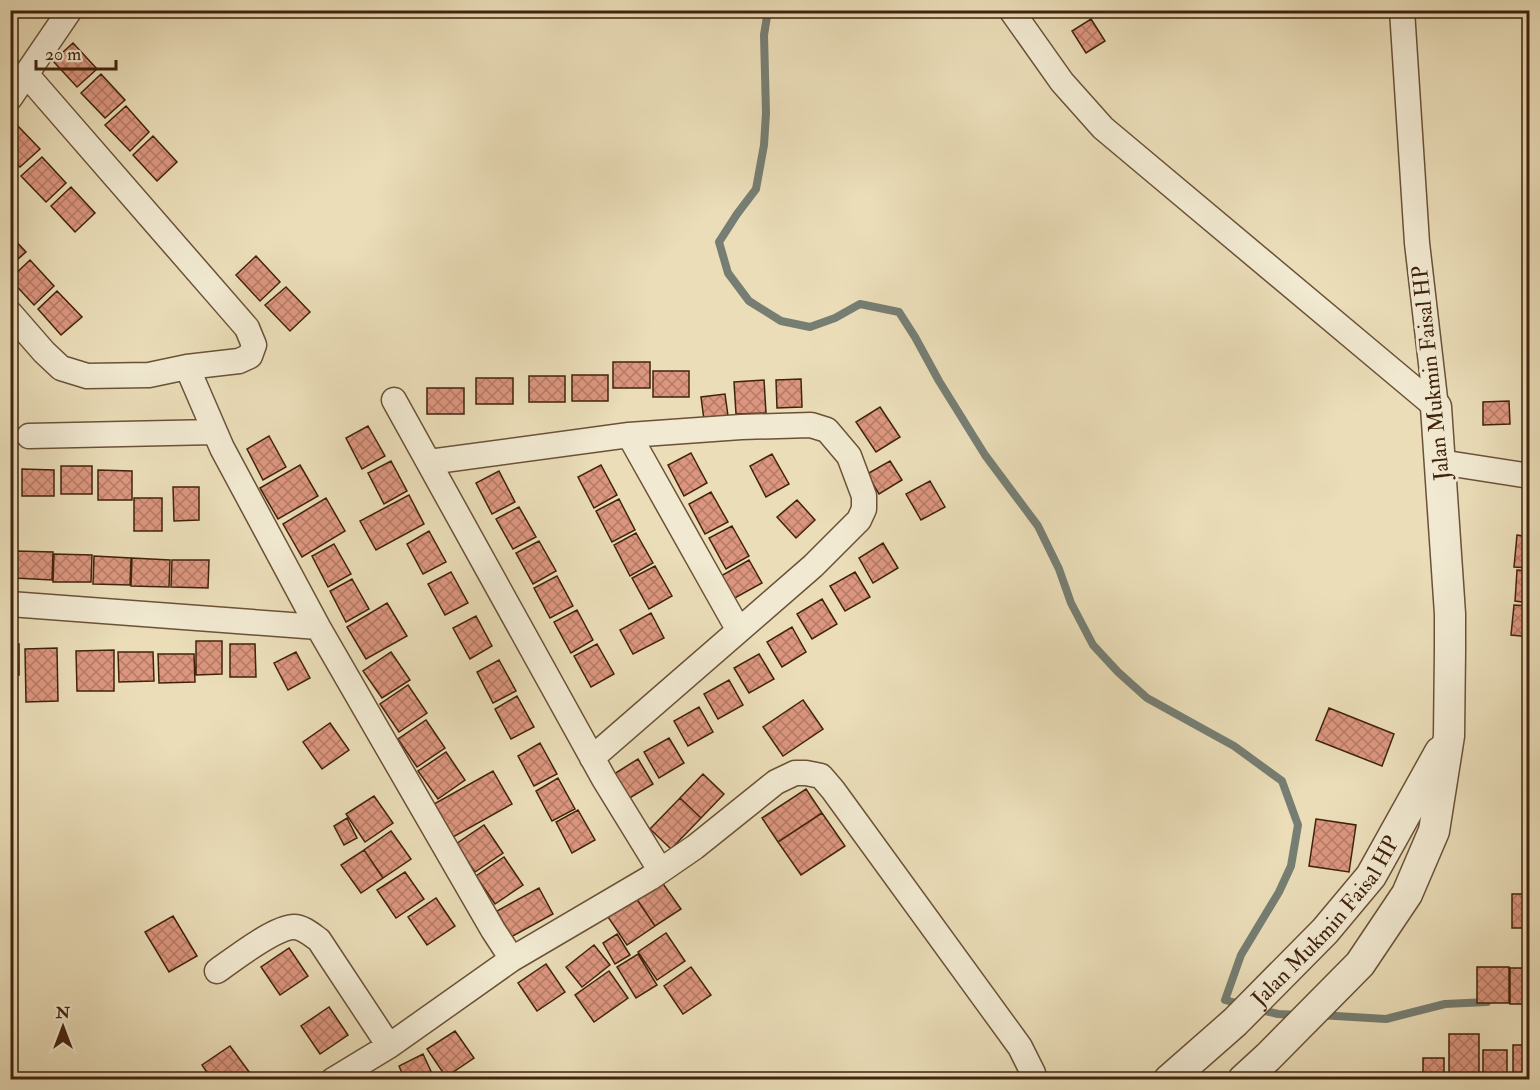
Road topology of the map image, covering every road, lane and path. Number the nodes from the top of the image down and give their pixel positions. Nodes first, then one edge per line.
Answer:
1 (70, 10) edge
2 (1011, 10) edge
3 (1402, 10) edge
4 (26, 74) junction
5 (10, 98) edge
6 (10, 313) edge
7 (187, 367) junction
8 (394, 399) dead end
9 (1436, 406) junction
10 (215, 432) junction
11 (629, 435) junction
12 (29, 436) dead end
13 (429, 462) junction
14 (1440, 462) junction
15 (1530, 476) edge
16 (10, 604) edge
17 (318, 627) junction
18 (738, 629) junction
19 (1449, 736) junction
20 (592, 758) junction
21 (660, 870) junction
22 (512, 959) junction
23 (217, 970) dead end
24 (389, 1046) junction
25 (1177, 1078) edge
26 (333, 1080) edge
27 (1034, 1080) edge
28 (1243, 1080) edge

1 - 4 street
2 - 9 street
3 - 9 street, Jalan Mukmin Faisal HP
4 - 5 street
4 - 7 street
6 - 7 street
7 - 10 street
8 - 13 street
9 - 14 street, Jalan Mukmin Faisal HP
10 - 12 street
10 - 17 street
11 - 13 street
11 - 18 street
11 - 18 street
13 - 20 street
14 - 15 street
14 - 19 street, Jalan Mukmin Faisal HP
16 - 17 street
17 - 22 street
18 - 20 street
19 - 25 street, Jalan Mukmin Faisal HP
19 - 28 street, Jalan Mukmin Faisal HP
20 - 21 street
21 - 22 street
21 - 27 street
22 - 24 street
23 - 24 street
24 - 26 street

